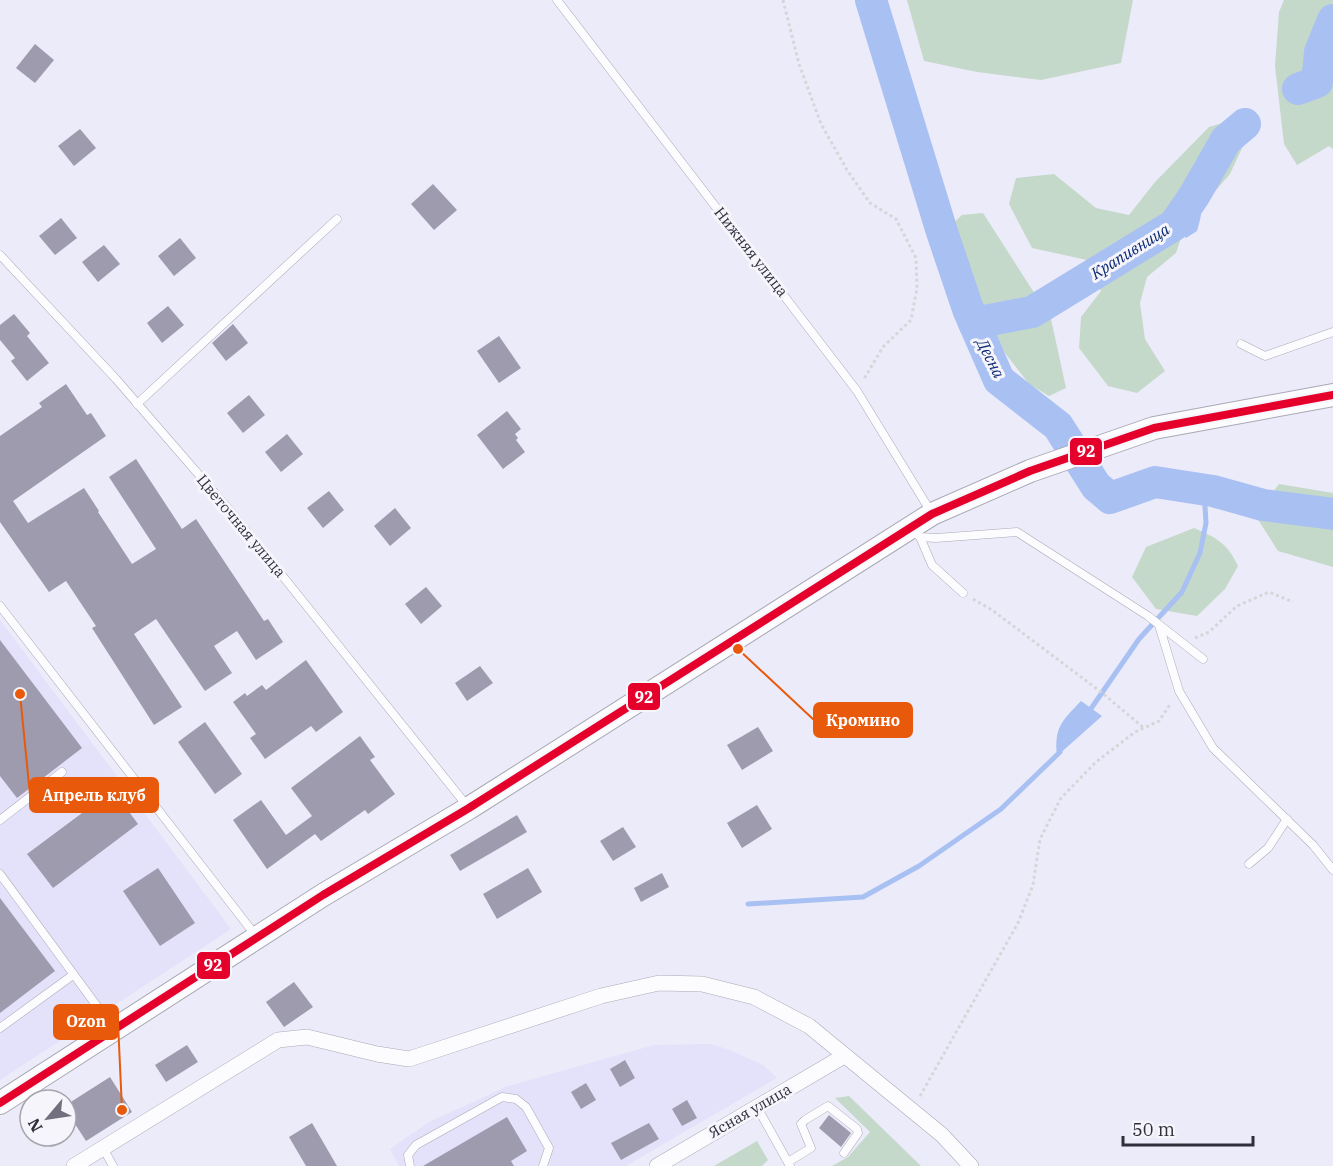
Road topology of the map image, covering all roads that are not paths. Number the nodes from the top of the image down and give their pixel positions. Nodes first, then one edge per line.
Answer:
1 (557, 0) edge
2 (337, 219) dead end
3 (0, 255) edge
4 (1333, 332) edge
5 (1241, 344) dead end
6 (1333, 395) edge
7 (137, 404) junction
8 (932, 514) junction
9 (915, 533) junction
10 (963, 593) road end
11 (0, 606) edge
12 (1159, 625) junction
13 (1203, 659) dead end
14 (62, 772) dead end
15 (469, 808) junction
16 (1287, 819) junction
17 (0, 820) edge
18 (1249, 864) dead end
19 (1333, 870) edge
20 (0, 874) edge
21 (256, 938) junction
22 (73, 975) junction
23 (0, 1028) edge
24 (113, 1030) junction
25 (844, 1056) junction
26 (2, 1096) edge
27 (757, 1107) junction
28 (103, 1148) junction
29 (844, 1153) dead end
30 (789, 1164) edge
31 (74, 1166) edge
32 (113, 1166) edge
33 (410, 1166) edge
34 (543, 1166) edge
35 (657, 1166) edge
36 (971, 1166) edge

1 - 8 lane, Нижняя улица
2 - 7 lane
3 - 7 lane, Цветочная улица
4 - 5 lane
6 - 8 street
7 - 15 lane, Цветочная улица
8 - 9 street
9 - 10 lane
9 - 12 lane
9 - 15 street
11 - 21 lane
12 - 13 lane
12 - 16 lane
14 - 17 lane
15 - 21 street
16 - 18 lane
16 - 19 lane
20 - 22 lane
21 - 24 street
22 - 23 lane
22 - 24 lane
24 - 26 street
25 - 27 street, Ясная улица
25 - 28 street
25 - 36 street
27 - 30 lane
27 - 35 street, Ясная улица
28 - 31 street
28 - 32 lane
29 - 30 lane
33 - 34 lane

